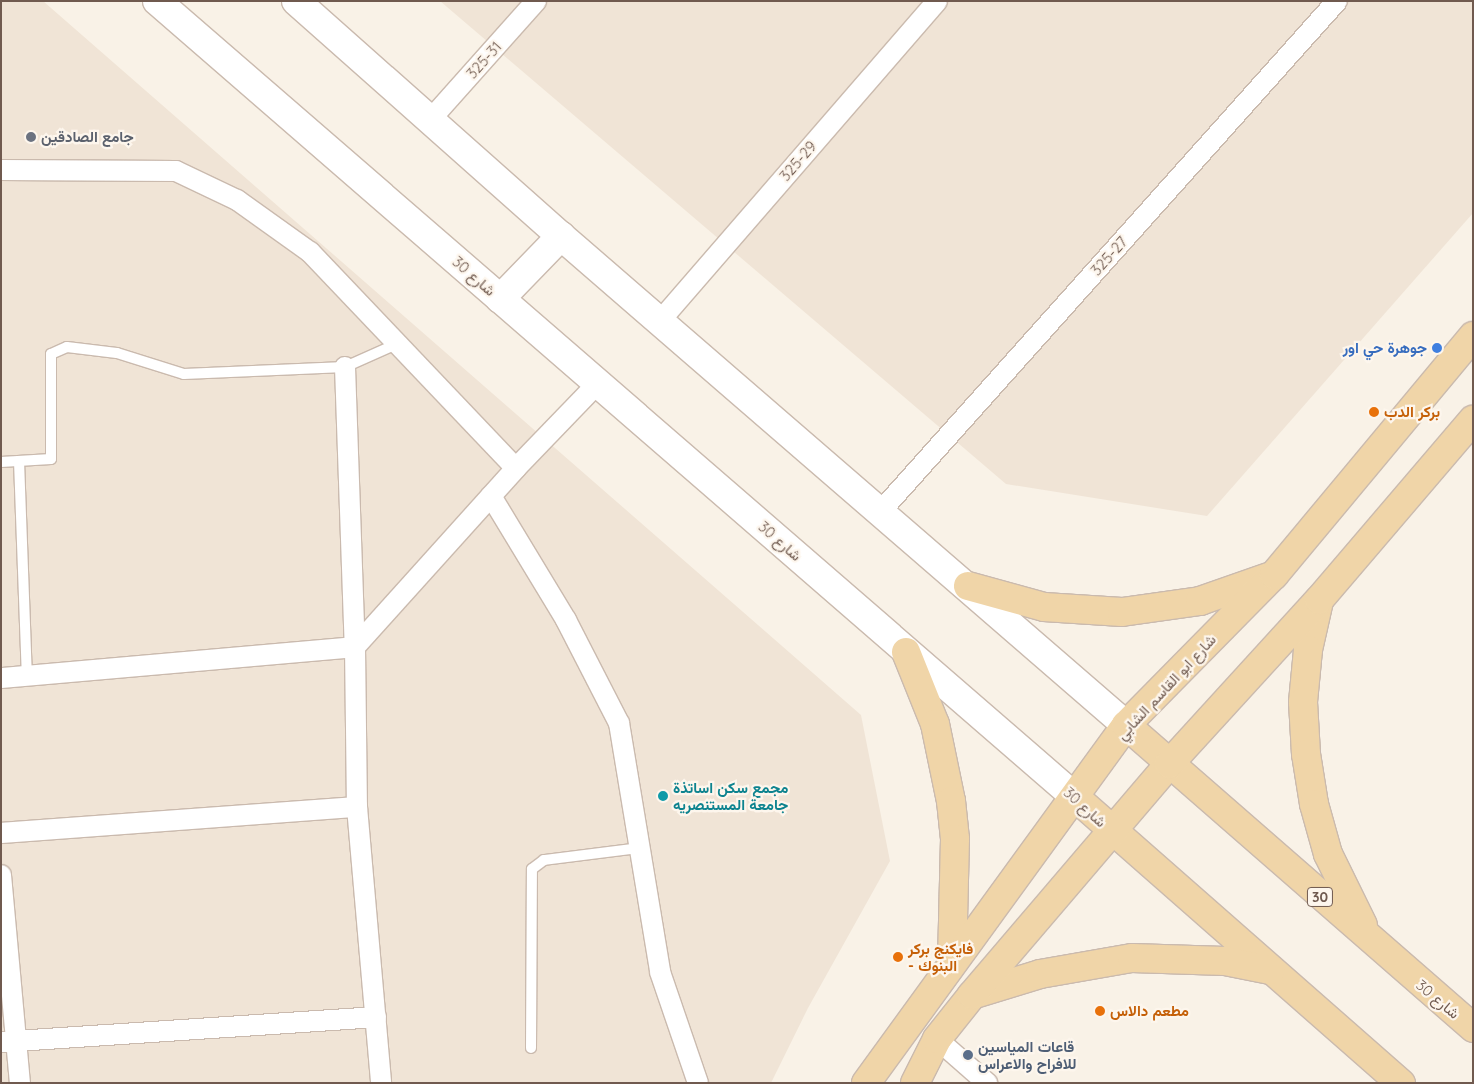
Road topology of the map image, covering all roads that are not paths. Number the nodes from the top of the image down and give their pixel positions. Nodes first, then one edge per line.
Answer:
1 (157, 1) edge
2 (296, 1) edge
3 (536, 1) edge
4 (937, 1) edge
5 (1337, 1) edge
6 (431, 119) junction
7 (1, 170) edge
8 (561, 236) junction
9 (500, 299) junction
10 (660, 321) junction
11 (1473, 336) edge
12 (399, 343) junction
13 (345, 367) junction
14 (598, 384) junction
15 (1471, 426) edge
16 (19, 461) junction
17 (1, 462) edge
18 (516, 468) junction
19 (491, 496) junction
20 (881, 511) junction
21 (1274, 575) junction
22 (968, 586) junction
23 (1319, 600) junction
24 (355, 647) junction
25 (906, 652) junction
26 (27, 677) junction
27 (1, 678) edge
28 (1126, 725) junction
29 (1169, 764) junction
30 (1075, 797) junction
31 (357, 807) junction
32 (1112, 831) junction
33 (1, 833) edge
34 (639, 848) junction
35 (1, 875) edge
36 (1376, 946) junction
37 (952, 961) junction
38 (1271, 970) junction
39 (972, 995) junction
40 (376, 1017) junction
41 (1473, 1028) edge
42 (937, 1040) junction
43 (9, 1042) edge
44 (531, 1048) dead end
45 (20, 1083) edge
46 (381, 1083) edge
47 (698, 1083) edge
48 (866, 1083) edge
49 (915, 1083) edge
50 (987, 1083) edge
51 (1402, 1083) edge

1 - 9 main road, شارع 30
2 - 6 main road, شارع 30 / 30
3 - 6 street, 325-31
4 - 10 street, 325-29
5 - 20 street, 325-27
6 - 8 main road, شارع 30 / 30
7 - 12 street
8 - 9 main road
8 - 10 main road, شارع 30 / 30
9 - 14 main road, شارع 30
10 - 20 main road, شارع 30 / 30
11 - 21 main road, شارع ابو القاسم الشابي
12 - 13 lane
12 - 18 street
13 - 16 lane
13 - 24 street
14 - 18 street
14 - 25 main road, شارع 30
15 - 23 main road
16 - 17 lane
16 - 26 lane
18 - 19 street
19 - 24 street
19 - 34 street
20 - 22 main road, شارع 30 / 30
21 - 22 main road
21 - 28 main road, شارع ابو القاسم الشابي
22 - 28 main road, شارع 30 / 30
23 - 29 main road
23 - 36 main road
24 - 26 street
24 - 31 street
25 - 30 main road, شارع 30
25 - 37 main road
26 - 27 street
28 - 29 main road, شارع 30 / 30
28 - 30 main road, شارع ابو القاسم الشابي
29 - 32 main road
29 - 36 main road, شارع 30 / 30
30 - 32 main road, شارع 30
30 - 37 main road, شارع ابو القاسم الشابي
31 - 33 street
31 - 40 street
32 - 38 main road, شارع 30
32 - 39 main road
34 - 44 lane
34 - 47 street
35 - 43 street
36 - 41 main road, شارع 30 / 30
37 - 48 main road, شارع ابو القاسم الشابي
38 - 39 main road
38 - 51 main road, شارع 30
39 - 42 main road
40 - 43 street
40 - 46 street
42 - 49 main road
42 - 50 street
43 - 45 street

